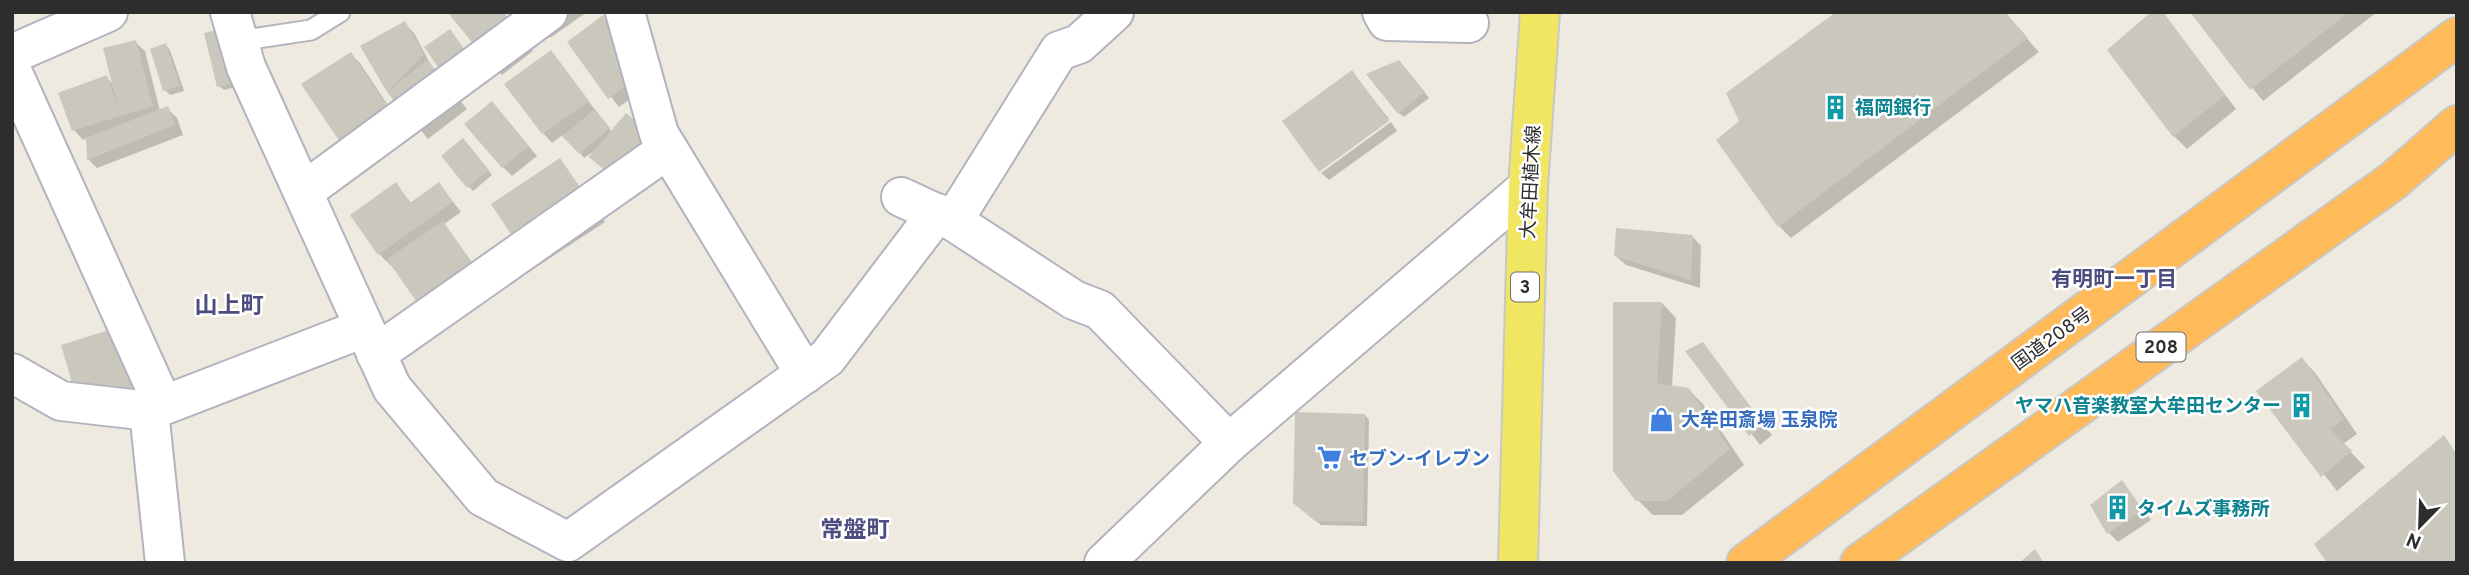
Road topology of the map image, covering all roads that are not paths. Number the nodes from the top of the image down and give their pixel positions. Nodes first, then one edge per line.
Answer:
1 (108, 12) edge
2 (340, 12) edge
3 (548, 12) edge
4 (625, 12) edge
5 (1114, 12) edge
6 (1382, 12) edge
7 (1540, 12) edge
8 (1469, 23) dead end
9 (234, 27) edge
10 (2457, 37) edge
11 (12, 54) edge
12 (12, 71) edge
13 (2457, 125) edge
14 (668, 149) junction
15 (1528, 187) junction
16 (303, 192) junction
17 (901, 197) dead end
18 (945, 217) junction
19 (370, 341) junction
20 (12, 373) edge
21 (805, 374) junction
22 (156, 408) junction
23 (1229, 443) junction
24 (578, 552) edge
25 (165, 563) edge
26 (1104, 563) edge
27 (1518, 563) edge
28 (1746, 563) edge
29 (1860, 563) edge

1 - 11 street
2 - 9 lane
3 - 16 street
4 - 14 street
5 - 18 street
6 - 8 street
7 - 15 main road, 大牟田植木線 / 3
9 - 16 street
10 - 28 highway, 国道208号
12 - 22 street
13 - 29 highway, 208
14 - 19 street
14 - 21 street
15 - 23 street
15 - 27 main road, 大牟田植木線 / 3
16 - 19 street
17 - 18 street
18 - 21 street
18 - 23 street
19 - 22 street
19 - 24 street
20 - 22 street
21 - 24 street
22 - 25 street
23 - 26 street

